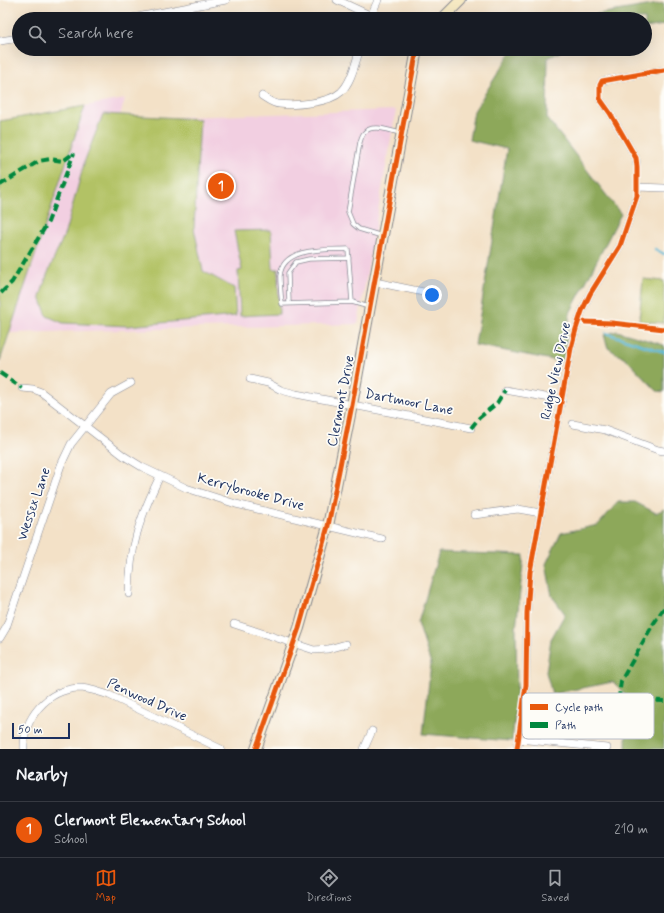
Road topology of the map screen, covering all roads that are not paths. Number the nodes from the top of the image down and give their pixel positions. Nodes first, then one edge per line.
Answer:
1 (226, 0) edge
2 (337, 0) edge
3 (378, 0) edge
4 (461, 0) edge
5 (163, 12) edge
6 (360, 12) edge
7 (372, 12) edge
8 (449, 12) edge
9 (12, 39) edge
10 (0, 41) edge
11 (358, 56) edge
12 (416, 56) edge
13 (664, 70) edge
14 (262, 96) dead end
15 (402, 134) junction
16 (637, 187) junction
17 (664, 188) edge
18 (383, 236) junction
19 (350, 258) junction
20 (375, 282) junction
21 (433, 294) dead end
22 (352, 302) junction
23 (288, 303) junction
24 (370, 307) junction
25 (250, 378) dead end
26 (130, 383) dead end
27 (22, 388) dead end
28 (505, 390) dead end
29 (562, 400) junction
30 (352, 405) junction
31 (573, 424) dead end
32 (85, 426) junction
33 (472, 428) dead end
34 (664, 451) edge
35 (160, 476) junction
36 (541, 513) junction
37 (474, 515) dead end
38 (328, 526) junction
39 (382, 539) dead end
40 (129, 594) dead end
41 (234, 624) dead end
42 (0, 638) edge
43 (294, 644) junction
44 (346, 644) dead end
45 (525, 693) edge
46 (522, 712) edge
47 (372, 731) dead end
48 (518, 739) junction
49 (607, 748) edge
50 (24, 749) edge
51 (220, 749) edge
52 (256, 749) edge
53 (364, 749) edge
54 (517, 749) edge

1 - 5 street
2 - 6 street
3 - 7 street
4 - 8 street
9 - 10 street
11 - 14 street
12 - 15 street, Clermont Drive
13 - 16 street, Ridge View Drive
15 - 18 street, Clermont Drive
15 - 18 lane
16 - 17 street
16 - 29 street, Ridge View Drive
18 - 20 street, Clermont Drive
19 - 22 lane
19 - 23 lane
19 - 23 lane
20 - 21 street
20 - 24 street, Clermont Drive
22 - 23 lane
22 - 24 lane
24 - 30 street, Clermont Drive
25 - 30 street, Dartmoor Lane
26 - 32 street, Wessex Lane
27 - 32 street, Kerrybrooke Drive
28 - 29 street
29 - 36 street, Ridge View Drive
30 - 33 street, Dartmoor Lane
30 - 38 street, Clermont Drive
31 - 34 street
32 - 35 street, Kerrybrooke Drive
32 - 42 street, Wessex Lane
35 - 38 street, Kerrybrooke Drive
35 - 40 street
36 - 37 street
36 - 45 street, Ridge View Drive
38 - 39 street, Kerrybrooke Drive
38 - 43 street, Clermont Drive
41 - 43 street
43 - 44 street
43 - 52 street, Clermont Drive
46 - 48 street, Ridge View Drive
47 - 53 street
48 - 49 street
48 - 54 street, Ridge View Drive
50 - 51 street, Penwood Drive

